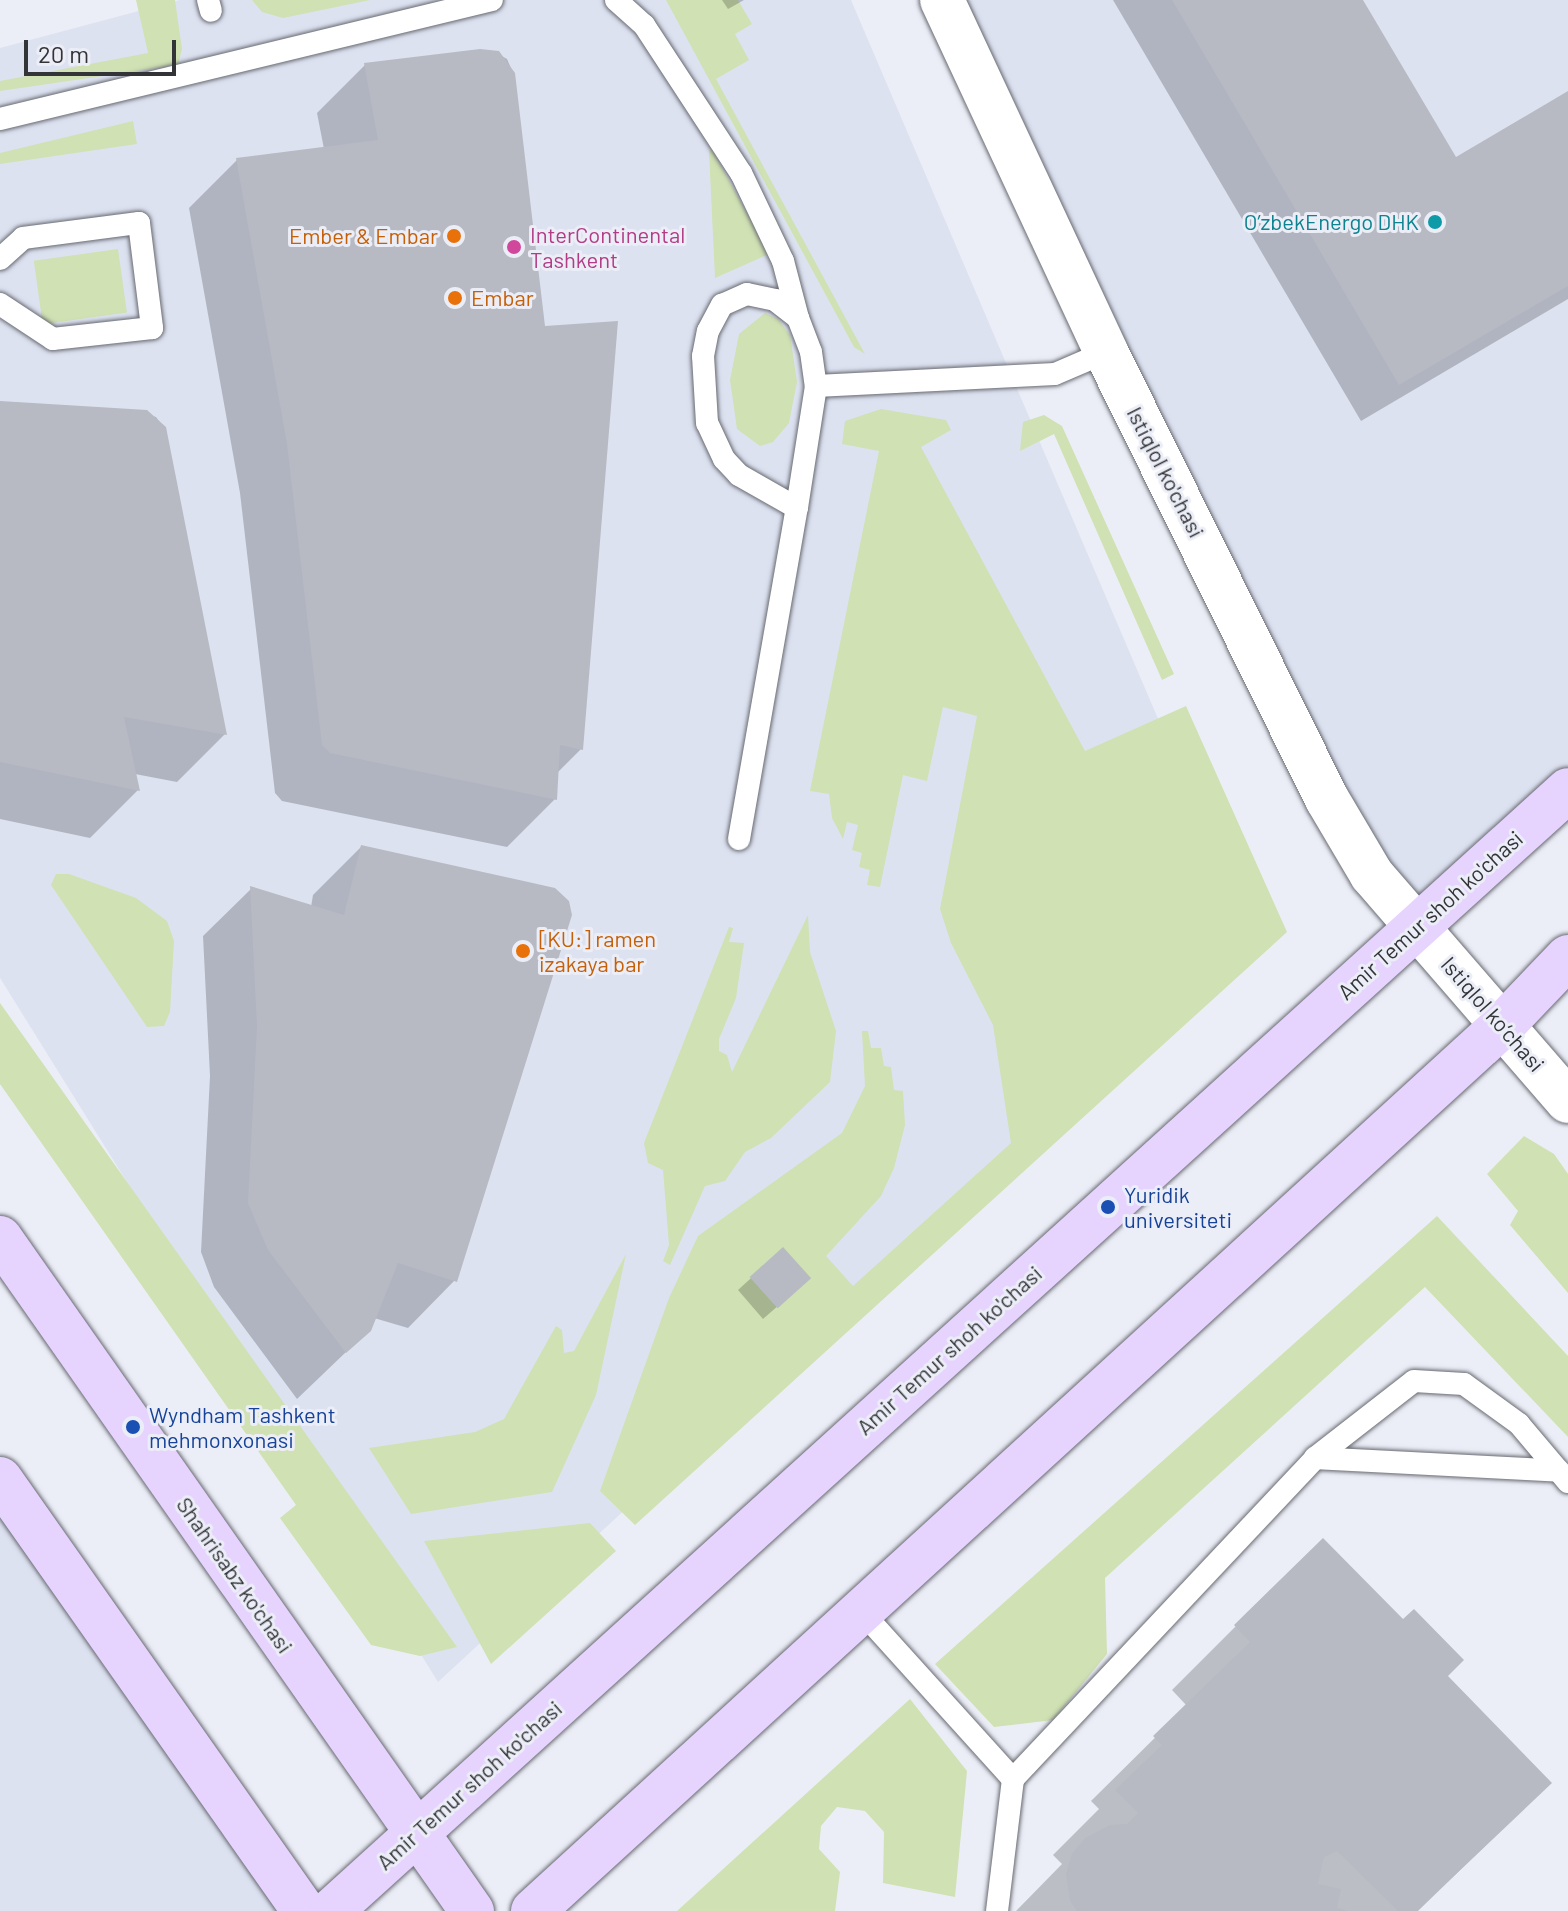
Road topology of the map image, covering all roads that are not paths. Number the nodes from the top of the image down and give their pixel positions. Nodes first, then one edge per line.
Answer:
1 (492, 0) edge
2 (616, 0) edge
3 (942, 0) edge
4 (0, 119) edge
5 (0, 259) edge
6 (0, 304) edge
7 (798, 318) junction
8 (1106, 352) junction
9 (816, 386) junction
10 (797, 508) junction
11 (1568, 790) edge
12 (739, 839) dead end
13 (1417, 927) junction
14 (1568, 957) edge
15 (1503, 1025) junction
16 (1568, 1101) edge
17 (0, 1238) edge
18 (1315, 1458) junction
19 (1564, 1476) edge
20 (0, 1479) edge
21 (861, 1611) junction
22 (1013, 1779) junction
23 (417, 1833) junction
24 (304, 1911) edge
25 (331, 1911) edge
26 (472, 1911) edge
27 (533, 1911) edge
28 (997, 1911) edge

1 - 4 lane
2 - 7 lane
3 - 8 street, Istiqlol ko'chasi
5 - 6 lane
7 - 9 lane
7 - 10 lane
8 - 9 lane
8 - 13 street, Istiqlol ko'chasi
9 - 10 lane
10 - 12 lane
11 - 13 main road, Amir Temur shoh ko'chasi
13 - 15 street, Istiqlol ko‘chasi
13 - 23 main road, Amir Temur shoh ko'chasi
14 - 15 main road
15 - 16 street, Istiqlol ko‘chasi
15 - 21 main road
17 - 23 main road, Shahrisabz ko'chasi
18 - 19 lane
18 - 19 lane
18 - 22 lane
20 - 24 main road
21 - 22 lane
21 - 27 main road
22 - 28 lane
23 - 25 main road, Amir Temur shoh ko'chasi
23 - 26 main road, Shahrisabz ko'chasi

